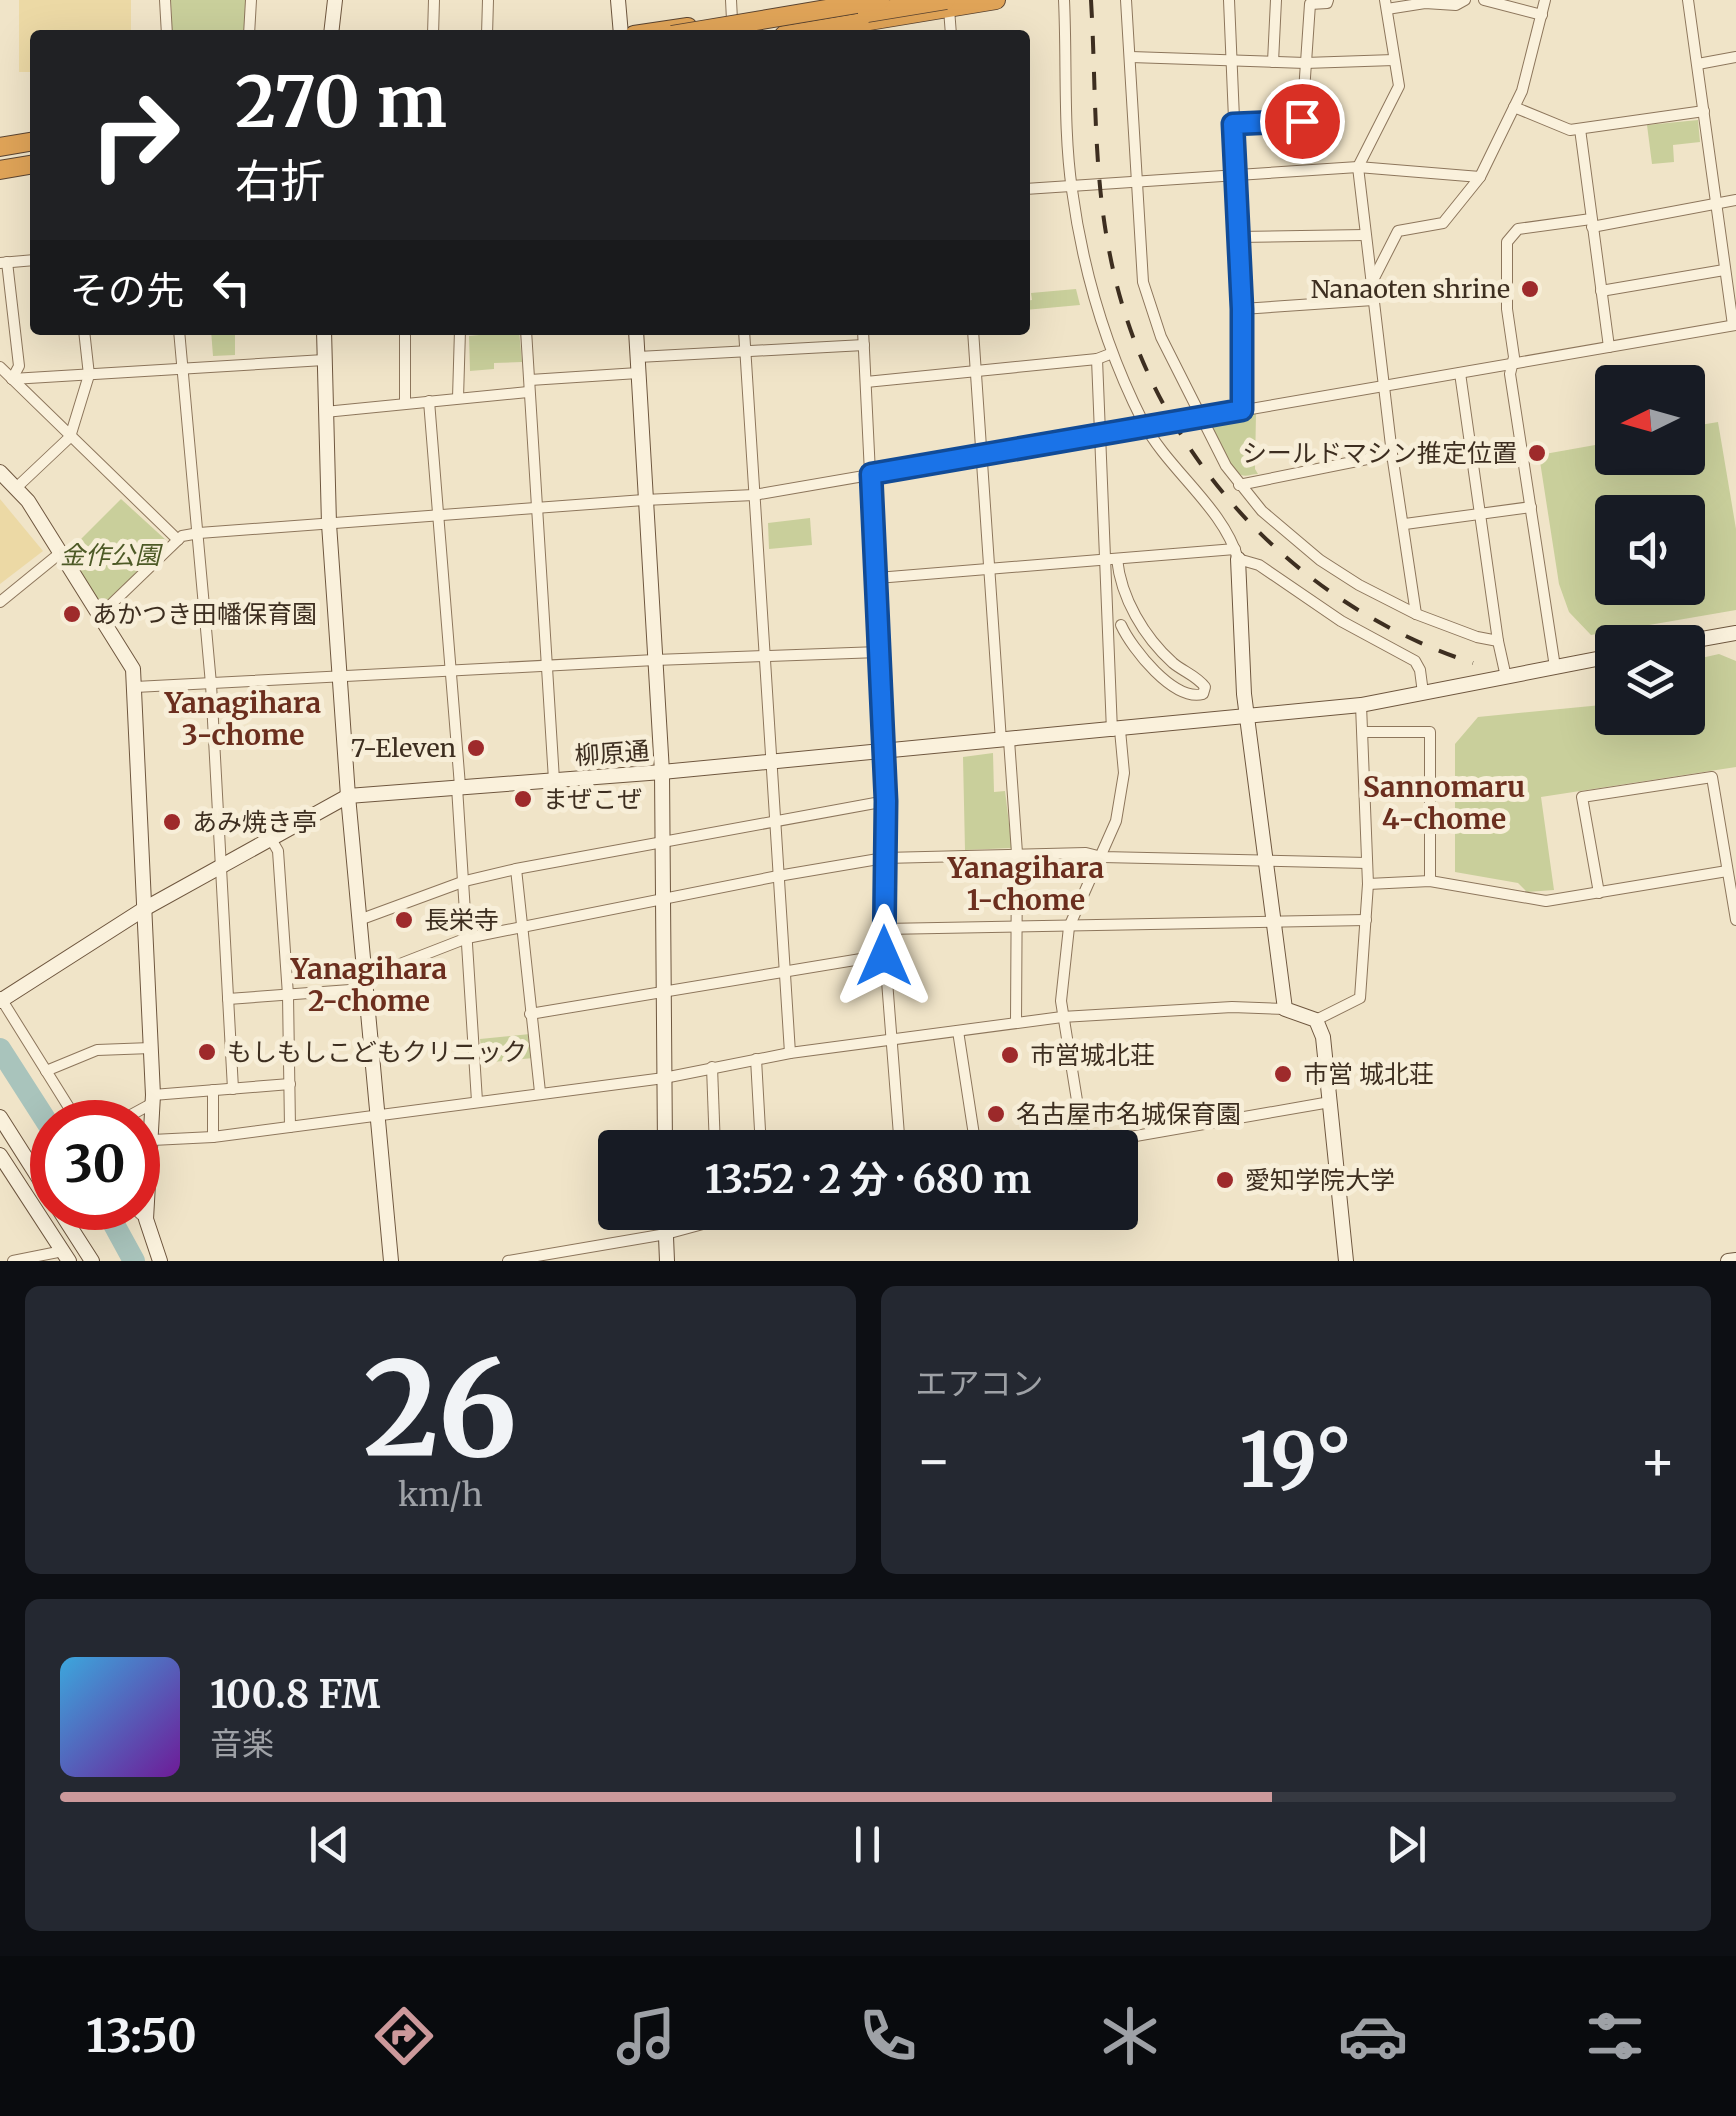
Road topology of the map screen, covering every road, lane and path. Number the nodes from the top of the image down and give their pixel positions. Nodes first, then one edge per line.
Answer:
1 (165, 0) edge
2 (250, 0) edge
3 (335, 0) edge
4 (434, 0) edge
5 (488, 0) edge
6 (618, 0) edge
7 (731, 0) edge
8 (836, 0) edge
9 (862, 0) edge
10 (880, 0) edge
11 (996, 0) edge
12 (1064, 0) edge
13 (1126, 0) edge
14 (1229, 0) edge
15 (1276, 0) edge
16 (1328, 0) edge
17 (1464, 0) edge
18 (1484, 0) edge
19 (1545, 0) edge
20 (1688, 0) edge
21 (947, 4) edge
22 (1386, 5) edge
23 (1542, 15) junction
24 (735, 27) edge
25 (849, 29) edge
26 (167, 30) edge
27 (249, 30) edge
28 (332, 30) edge
29 (434, 30) edge
30 (487, 30) edge
31 (621, 30) edge
32 (697, 30) edge
33 (702, 30) edge
34 (950, 30) edge
35 (1130, 57) junction
36 (1736, 57) edge
37 (1394, 60) junction
38 (1231, 62) junction
39 (1273, 62) junction
40 (1305, 64) junction
41 (1698, 64) junction
42 (1514, 107) junction
43 (1704, 111) junction
44 (1233, 124) junction
45 (1580, 129) junction
46 (30, 139) edge
47 (0, 144) edge
48 (30, 153) edge
49 (0, 158) edge
50 (30, 165) edge
51 (1358, 166) junction
52 (0, 170) edge
53 (1235, 173) junction
54 (1480, 178) junction
55 (1134, 183) junction
56 (1071, 186) junction
57 (1030, 190) edge
58 (1736, 200) edge
59 (1716, 204) junction
60 (1592, 223) junction
61 (1365, 235) junction
62 (1238, 237) junction
63 (30, 260) edge
64 (4, 262) edge
65 (1724, 270) junction
66 (1371, 284) junction
67 (1601, 291) junction
68 (1373, 300) junction
69 (1242, 309) junction
70 (1734, 325) edge
71 (85, 335) edge
72 (179, 335) edge
73 (324, 335) edge
74 (405, 335) edge
75 (460, 335) edge
76 (526, 335) edge
77 (636, 335) edge
78 (744, 335) edge
79 (863, 335) edge
80 (973, 335) edge
81 (864, 345) junction
82 (1609, 347) junction
83 (746, 352) junction
84 (1110, 354) junction
85 (638, 357) junction
86 (1096, 359) junction
87 (324, 360) junction
88 (1511, 364) junction
89 (0, 367) edge
90 (182, 369) junction
91 (976, 370) junction
92 (1460, 373) junction
93 (638, 374) junction
94 (90, 375) junction
95 (12, 379) junction
96 (866, 382) junction
97 (529, 386) junction
98 (1384, 386) junction
99 (458, 398) junction
100 (428, 401) junction
101 (405, 403) junction
102 (1242, 410) junction
103 (325, 412) junction
104 (1201, 418) junction
105 (1144, 426) junction
106 (1100, 435) junction
107 (70, 438) junction
108 (982, 454) junction
109 (1392, 454) junction
110 (0, 472) edge
111 (871, 474) junction
112 (1239, 485) junction
113 (17, 488) junction
114 (754, 495) junction
115 (644, 500) junction
116 (1531, 506) junction
117 (537, 508) junction
118 (1480, 515) junction
119 (439, 516) junction
120 (329, 524) junction
121 (1405, 524) junction
122 (199, 532) junction
123 (178, 540) junction
124 (59, 554) junction
125 (1236, 554) junction
126 (1111, 560) junction
127 (991, 569) junction
128 (877, 578) junction
129 (0, 602) edge
130 (1135, 614) junction
131 (1416, 614) junction
132 (100, 616) junction
133 (1121, 625) junction
134 (1106, 626) junction
135 (1736, 633) edge
136 (1705, 638) edge
137 (1498, 641) junction
138 (879, 652) junction
139 (766, 656) junction
140 (1595, 659) edge
141 (655, 660) junction
142 (549, 666) junction
143 (1556, 667) junction
144 (452, 671) junction
145 (340, 677) junction
146 (1506, 677) junction
147 (211, 684) junction
148 (134, 687) junction
149 (1423, 693) junction
150 (1361, 705) junction
151 (1248, 716) junction
152 (1116, 730) junction
153 (1364, 732) junction
154 (1005, 741) junction
155 (883, 752) junction
156 (772, 762) junction
157 (662, 772) junction
158 (554, 780) junction
159 (458, 786) junction
160 (348, 796) junction
161 (886, 801) junction
162 (775, 820) junction
163 (272, 839) junction
164 (662, 841) junction
165 (1018, 853) junction
166 (1102, 857) junction
167 (884, 858) junction
168 (1267, 861) junction
169 (1368, 863) junction
170 (222, 868) junction
171 (516, 868) junction
172 (1727, 871) junction
173 (778, 876) junction
174 (465, 881) junction
175 (1430, 881) junction
176 (1368, 884) junction
177 (1599, 893) junction
178 (663, 898) junction
179 (144, 909) junction
180 (359, 920) junction
181 (1366, 920) junction
182 (1736, 920) edge
183 (1274, 922) junction
184 (520, 926) junction
185 (1016, 926) junction
186 (1069, 927) junction
187 (884, 929) junction
188 (467, 938) junction
189 (884, 956) junction
190 (783, 973) junction
191 (364, 984) junction
192 (664, 993) junction
193 (288, 995) junction
194 (0, 999) edge
195 (228, 999) junction
196 (1284, 1009) junction
197 (530, 1014) junction
198 (1062, 1018) junction
199 (1316, 1020) junction
200 (1016, 1023) junction
201 (958, 1032) junction
202 (890, 1040) junction
203 (151, 1048) junction
204 (790, 1053) junction
205 (756, 1059) junction
206 (712, 1067) junction
207 (46, 1071) junction
208 (664, 1078) junction
209 (290, 1084) junction
210 (233, 1088) junction
211 (213, 1090) junction
212 (540, 1092) junction
213 (153, 1099) joint
214 (64, 1100) edge
215 (476, 1101) junction
216 (1330, 1102) junction
217 (376, 1116) junction
218 (0, 1118) edge
219 (290, 1126) junction
220 (665, 1130) edge
221 (714, 1130) edge
222 (760, 1130) edge
223 (898, 1130) edge
224 (973, 1130) edge
225 (1082, 1130) edge
226 (1138, 1135) edge
227 (213, 1136) junction
228 (160, 1139) edge
229 (0, 1155) edge
230 (30, 1165) edge
231 (72, 1230) edge
232 (150, 1230) edge
233 (666, 1230) edge
234 (677, 1230) edge
235 (666, 1234) junction
236 (66, 1256) edge
237 (1736, 1260) edge
238 (13, 1261) edge
239 (92, 1261) edge
240 (160, 1261) edge
241 (391, 1261) edge
242 (508, 1261) edge
243 (667, 1261) edge
244 (1346, 1261) edge
245 (1728, 1261) edge

1 - 26 street
2 - 27 street
3 - 28 street
4 - 29 street
5 - 30 street
6 - 31 street
7 - 24 street
8 - 24 highway
9 - 25 street
10 - 33 highway, bridge
11 - 21 highway
12 - 56 street
13 - 35 street
14 - 38 street
15 - 39 street
16 - 40 street
17 - 22 street
18 - 23 street
19 - 23 street
20 - 41 street
21 - 24 highway, bridge
21 - 25 highway
21 - 34 street
22 - 37 street
23 - 42 street
24 - 32 highway
35 - 38 street
35 - 55 street
36 - 41 street
37 - 40 street
37 - 51 street
38 - 39 street
38 - 44 street
39 - 40 street
40 - 44 street
41 - 43 street
42 - 45 street
42 - 54 street
43 - 45 street
43 - 59 street
44 - 53 street
45 - 60 street
46 - 47 highway
48 - 49 highway
50 - 52 highway
51 - 53 street
51 - 54 street
51 - 61 street
53 - 55 street
53 - 62 street
54 - 66 street
55 - 56 street
55 - 104 street
56 - 57 street
56 - 84 street
58 - 59 street
59 - 60 street
59 - 65 street
60 - 67 street
60 - 88 street
61 - 62 street
61 - 66 street
62 - 69 street
63 - 64 street
64 - 95 street
65 - 67 street
65 - 70 street
66 - 68 street
67 - 82 street
68 - 69 street
68 - 98 street
69 - 102 street
70 - 82 street
71 - 94 street
72 - 90 street
73 - 87 street
74 - 101 street
75 - 99 street
76 - 97 street
77 - 85 street
78 - 83 street
79 - 81 street
80 - 91 street
81 - 83 street
81 - 96 street
82 - 88 street
83 - 85 street
83 - 114 street
84 - 86 street
84 - 105 street
85 - 93 street
86 - 91 street
86 - 106 street
87 - 90 street
87 - 103 street
88 - 92 street
88 - 116 street
89 - 95 street
90 - 94 street
90 - 122 street
91 - 96 street
91 - 108 street
92 - 98 street
92 - 118 street
93 - 97 street
93 - 115 street
94 - 95 street
94 - 107 street
95 - 107 street
96 - 111 street
97 - 99 street
97 - 117 street
98 - 102 street
98 - 109 street
99 - 100 street
100 - 101 street
100 - 119 street
101 - 103 street
102 - 104 street
103 - 120 street
104 - 105 street
104 - 112 street
105 - 106 street
105 - 125 street
106 - 108 street
106 - 126 street
107 - 113 street
107 - 123 street
108 - 111 street
108 - 127 street
109 - 112 street
109 - 121 street
110 - 113 street
111 - 114 street
111 - 128 street
112 - 131 street
113 - 124 street
114 - 115 street
114 - 139 street
115 - 117 street
115 - 141 street
116 - 118 street
116 - 143 street
117 - 119 street
117 - 142 street
118 - 121 street
118 - 137 street
119 - 120 street
119 - 144 street
120 - 122 street
120 - 145 street
121 - 131 street
122 - 123 street
122 - 147 street
123 - 132 street
124 - 129 street
124 - 132 street
125 - 126 street
125 - 149 street
125 - 151 street
126 - 127 street
126 - 130 street
126 - 134 street
127 - 128 street
127 - 154 street
128 - 138 street
130 - 133 street
130 - 133 street
131 - 137 street
132 - 148 street
133 - 134 street
134 - 152 street
135 - 136 street
137 - 146 street
138 - 139 street
138 - 155 street
139 - 141 street
139 - 156 street
140 - 143 street, 柳原通
141 - 142 street
141 - 157 street
142 - 144 street
142 - 158 street
143 - 146 street, 柳原通
144 - 145 street
144 - 159 street
145 - 147 street
145 - 160 street
146 - 149 street, 柳原通
147 - 148 street
147 - 170 street
148 - 179 street
149 - 150 street, 柳原通
150 - 151 street, 柳原通
150 - 153 street
151 - 152 street, 柳原通
151 - 168 street
152 - 154 street, 柳原通
152 - 166 street
153 - 169 street
153 - 175 street
154 - 155 street, 柳原通
154 - 165 street
155 - 156 street, 柳原通
155 - 161 street
156 - 157 street, 柳原通
156 - 162 street
157 - 158 street, 柳原通
157 - 164 street
158 - 159 street, 柳原通
159 - 160 street, 柳原通
159 - 174 street
160 - 163 street, 柳原通
160 - 180 street
161 - 162 street
161 - 167 street
162 - 164 street
162 - 173 street
163 - 170 street, 柳原通
163 - 193 street
164 - 171 street
164 - 178 street
165 - 166 street
165 - 167 street
165 - 185 street
166 - 168 street
166 - 186 street
167 - 173 street
167 - 187 street
168 - 169 street
168 - 183 street
169 - 176 street
170 - 179 street, 柳原通
170 - 195 street
171 - 174 street
171 - 184 street
172 - 177 street
172 - 177 street
172 - 182 street
173 - 178 street
173 - 190 street
174 - 180 street
174 - 188 street
175 - 176 street
175 - 177 street
176 - 181 street
178 - 184 street
178 - 192 street
179 - 194 street, 柳原通
179 - 203 street
180 - 191 street
181 - 183 street
181 - 199 street
183 - 186 street
183 - 196 street
184 - 188 street
184 - 197 street
185 - 186 street
185 - 187 street
185 - 200 street
186 - 198 street
187 - 189 street
188 - 191 street
188 - 215 street
189 - 190 street
189 - 202 street
190 - 192 street
190 - 204 street
191 - 193 street
191 - 217 street
192 - 197 street
192 - 208 street
193 - 195 street
193 - 209 street
194 - 207 street
195 - 210 street
196 - 198 street
196 - 199 street
197 - 212 street
198 - 200 street
198 - 225 street
199 - 216 street
200 - 201 street
201 - 202 street
201 - 224 street
202 - 204 street
202 - 223 street
203 - 207 street
203 - 213 street
204 - 205 street
205 - 206 street
205 - 222 street
206 - 208 street
206 - 221 street
207 - 214 street
208 - 212 street
208 - 220 street
209 - 210 street
209 - 219 street
210 - 211 street
211 - 213 street
211 - 227 street
212 - 215 street
215 - 217 street
216 - 226 street
216 - 244 street
217 - 219 street
217 - 241 street
218 - 230 street
219 - 227 street
227 - 228 street
229 - 236 street
231 - 239 street
232 - 240 street
233 - 235 street
234 - 235 street
235 - 242 street
235 - 243 street
236 - 238 street
237 - 245 street

